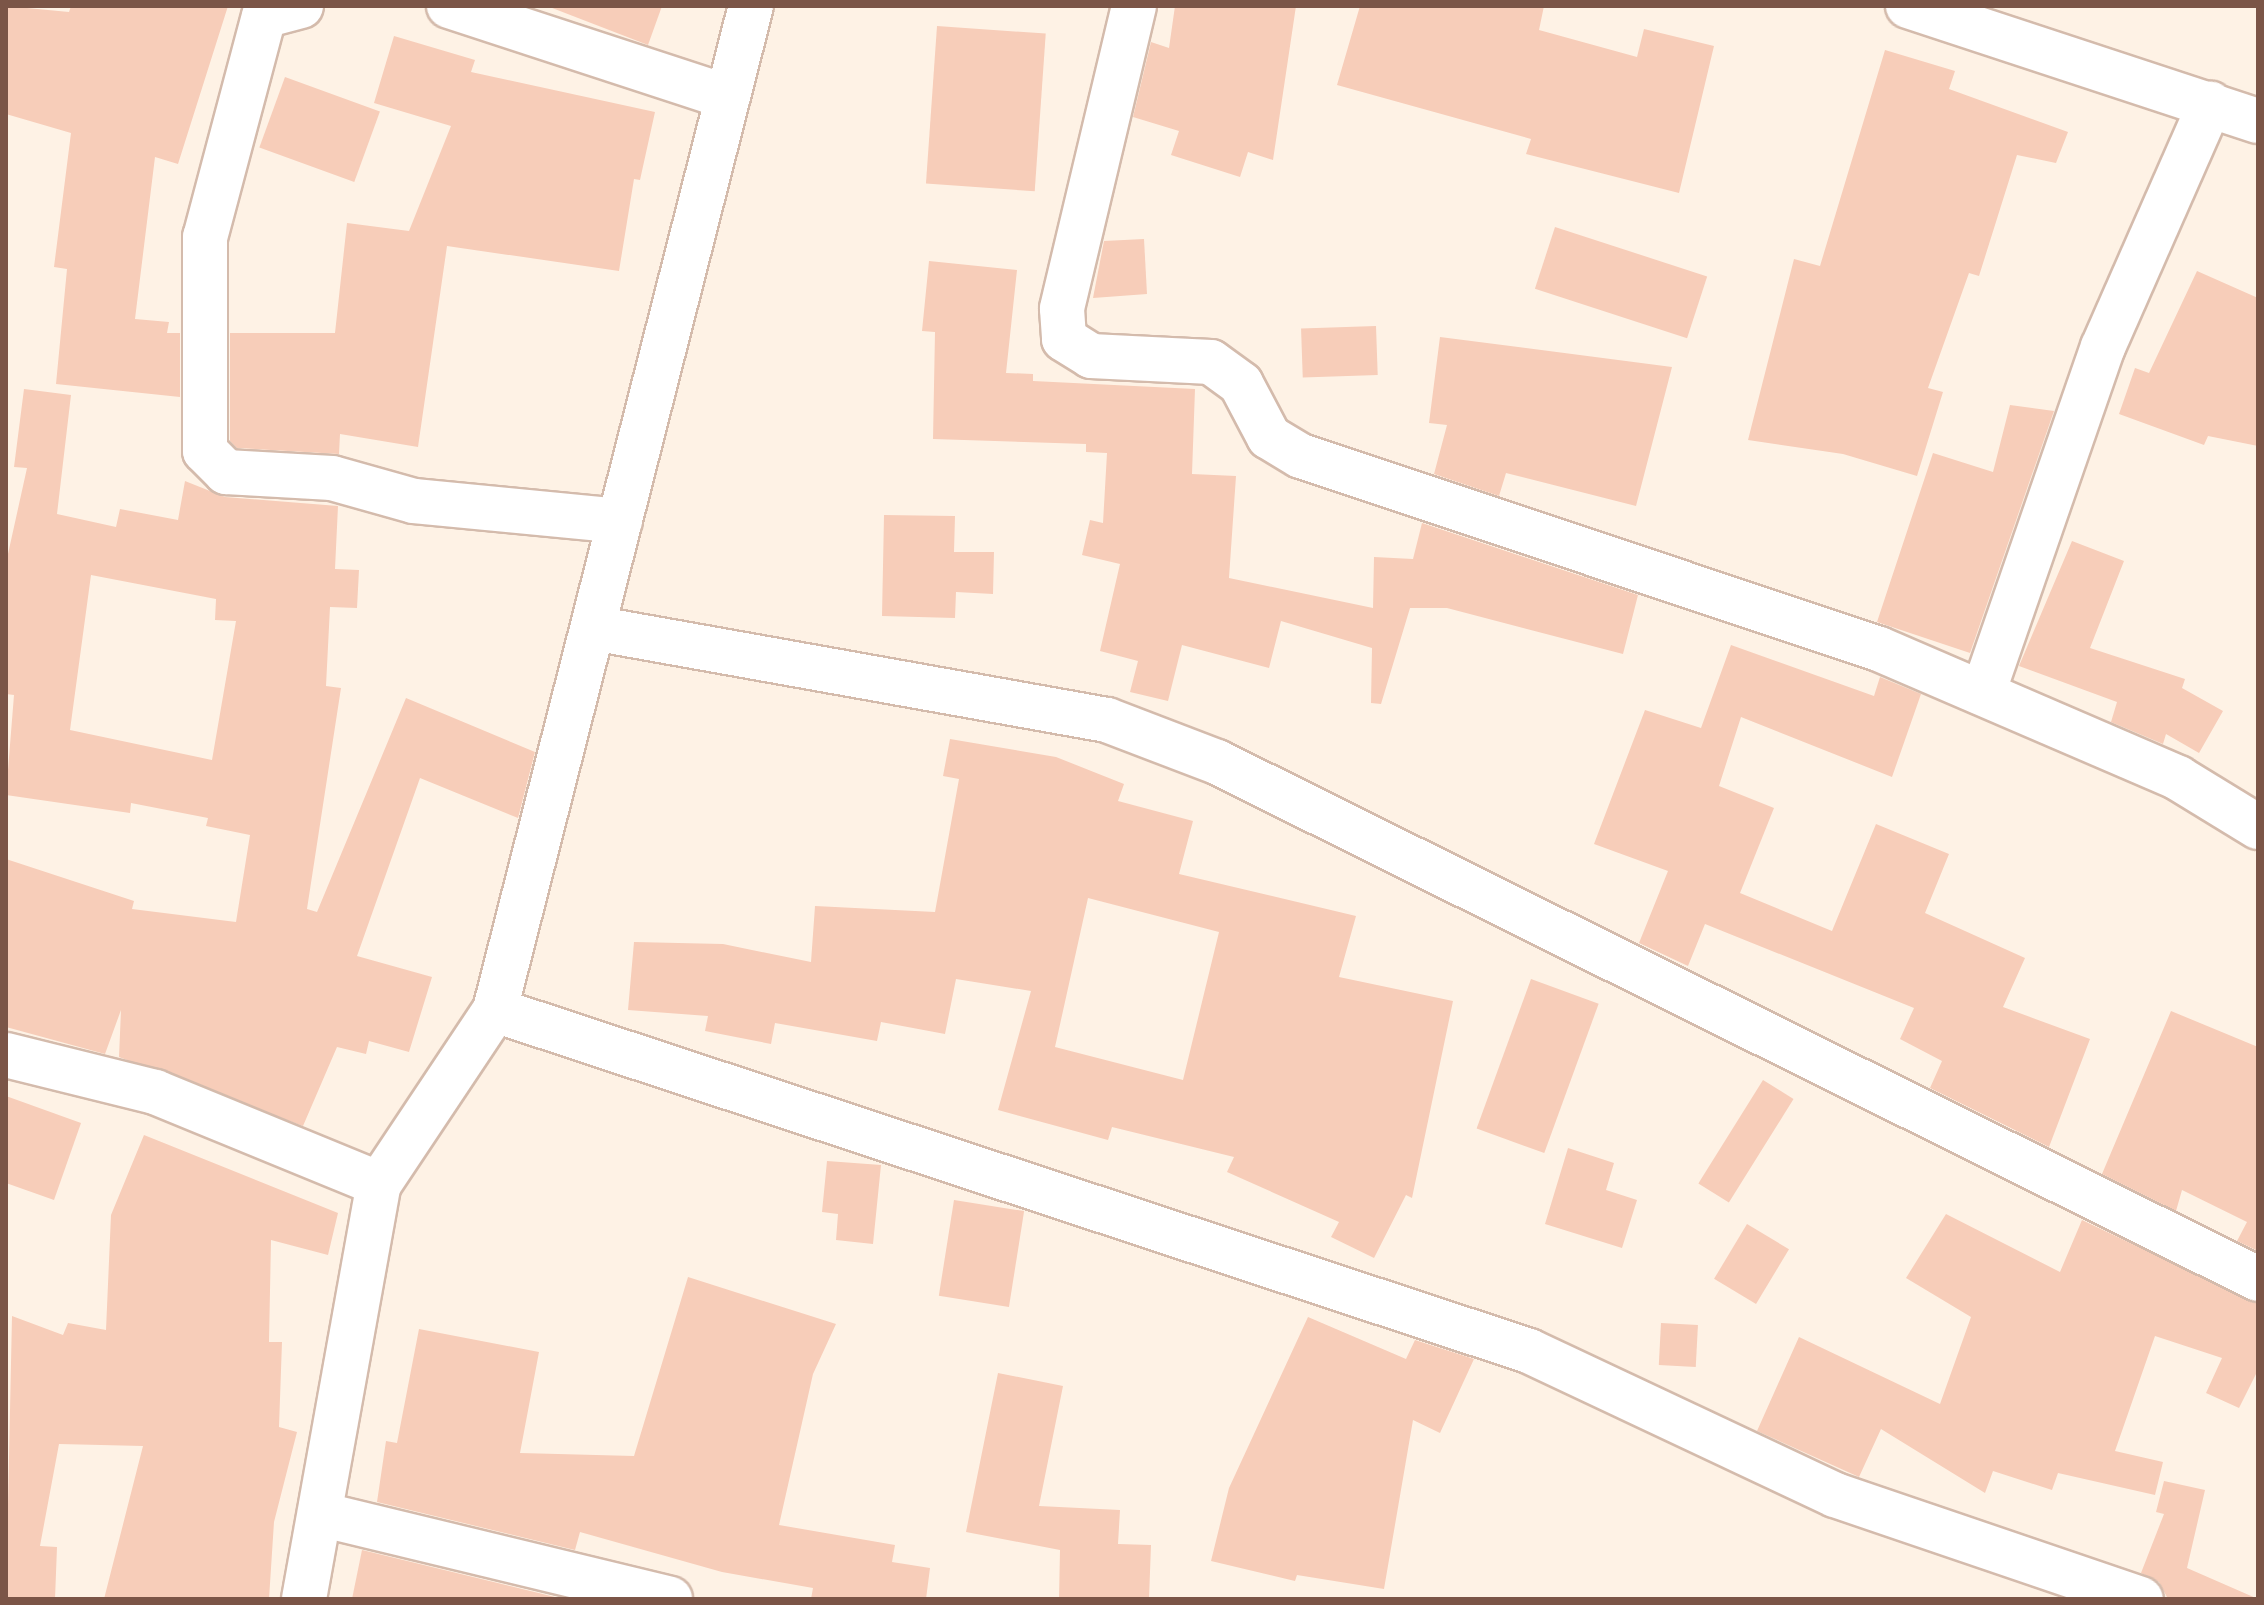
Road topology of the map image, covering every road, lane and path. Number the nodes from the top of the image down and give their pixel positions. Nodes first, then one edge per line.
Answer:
1 (301, 6) edge
2 (449, 6) edge
3 (751, 6) edge
4 (1134, 6) edge
5 (1908, 6) edge
6 (727, 97) junction
7 (2210, 104) junction
8 (2258, 121) edge
9 (620, 521) junction
10 (593, 628) junction
11 (1983, 693) junction
12 (2258, 827) edge
13 (495, 1010) junction
14 (6, 1055) edge
15 (379, 1184) junction
16 (2258, 1279) edge
17 (324, 1515) junction
18 (304, 1599) edge
19 (670, 1599) edge
20 (2141, 1599) edge

1 - 9 street
2 - 6 street
3 - 6 street
4 - 11 street
5 - 7 street
6 - 9 street
7 - 8 street
7 - 11 street
9 - 10 street
10 - 13 street
10 - 16 street
11 - 12 street
13 - 15 street
13 - 20 street
14 - 15 street
15 - 17 street
17 - 18 street
17 - 19 street

